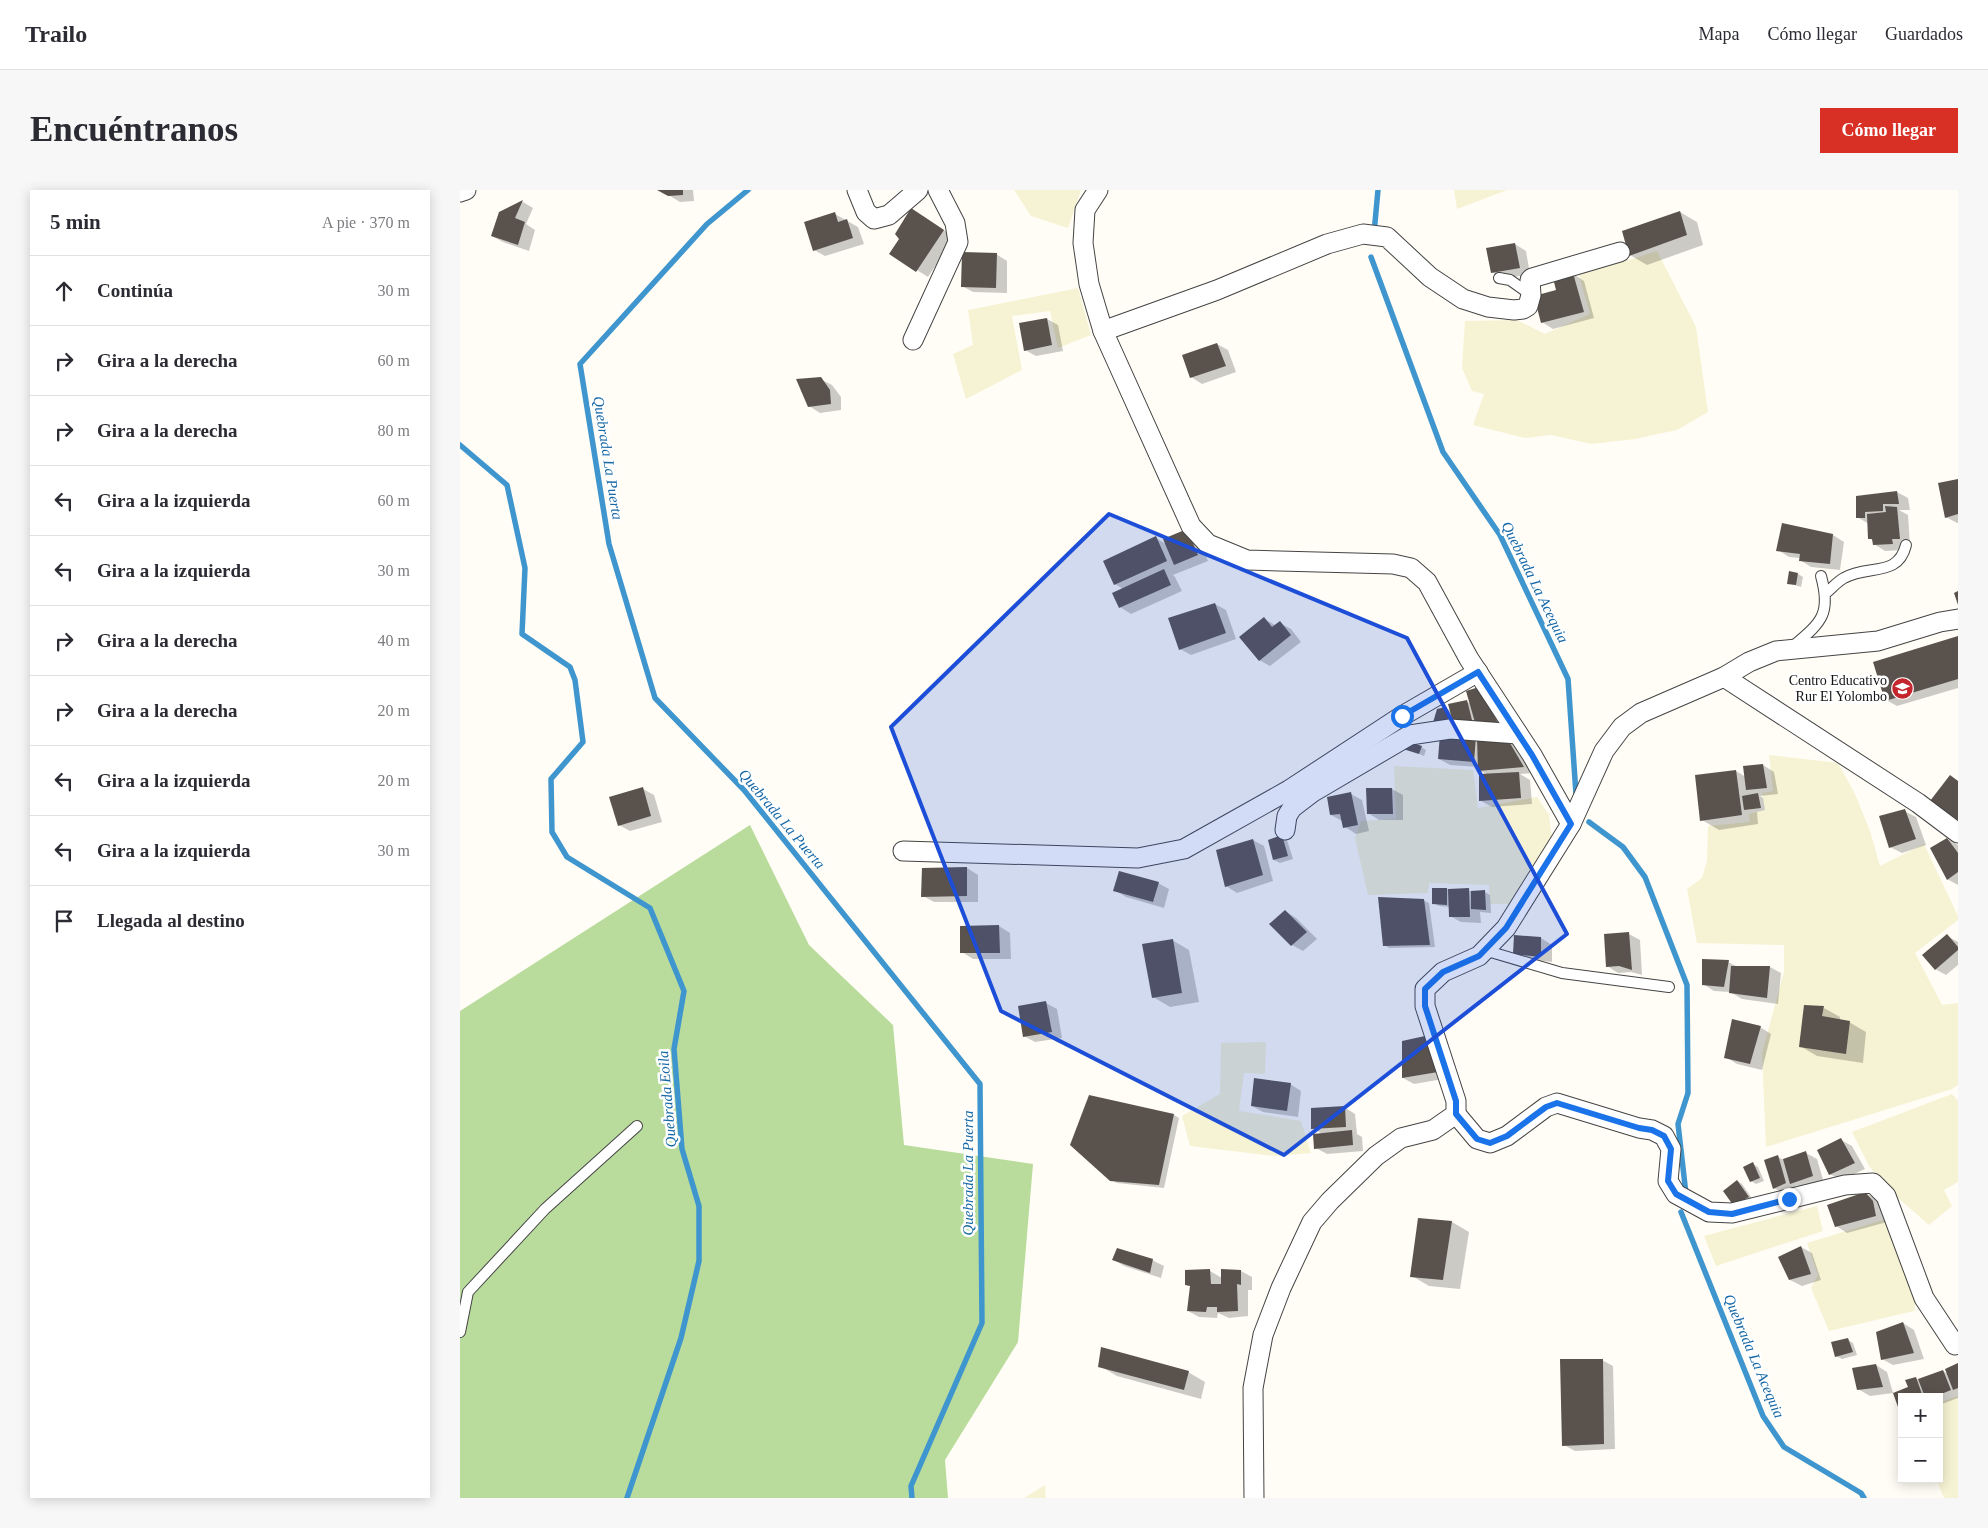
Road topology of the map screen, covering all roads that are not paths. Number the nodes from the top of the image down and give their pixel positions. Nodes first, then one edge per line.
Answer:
1 (466, 190) edge
2 (857, 190) edge
3 (918, 190) edge
4 (938, 190) edge
5 (1098, 190) edge
6 (460, 192) edge
7 (1620, 252) dead end
8 (1499, 278) dead end
9 (1531, 295) junction
10 (1103, 332) junction
11 (913, 340) dead end
12 (1906, 545) dead end
13 (1821, 576) dead end
14 (1826, 593) junction
15 (1958, 619) edge
16 (1791, 649) junction
17 (1478, 672) junction
18 (1724, 677) junction
19 (1518, 734) junction
20 (1571, 824) junction
21 (1285, 830) dead end
22 (1958, 833) edge
23 (902, 852) dead end
24 (1484, 950) junction
25 (1669, 987) dead end
26 (1456, 1114) junction
27 (637, 1126) dead end
28 (460, 1332) edge
29 (1955, 1345) dead end
30 (1254, 1498) edge

1 - 6 street
2 - 3 street
4 - 11 street
5 - 10 street
7 - 9 street
8 - 9 lane
9 - 10 street
10 - 17 street
12 - 14 lane
13 - 14 lane
14 - 16 lane
15 - 16 street
16 - 18 street
17 - 19 street
17 - 23 street
18 - 20 street
18 - 22 street
19 - 20 street
19 - 21 street
20 - 24 street
24 - 25 lane
24 - 26 street
26 - 29 street
26 - 30 street
27 - 28 lane

